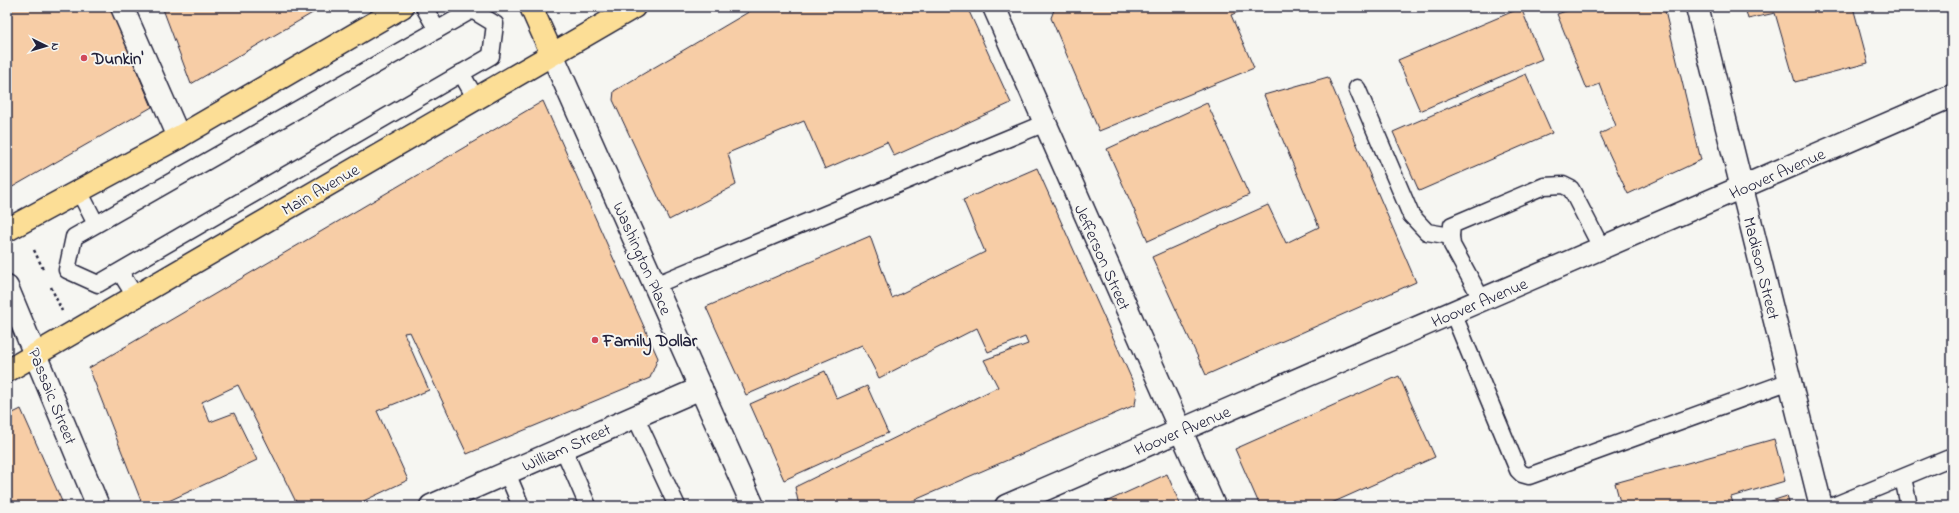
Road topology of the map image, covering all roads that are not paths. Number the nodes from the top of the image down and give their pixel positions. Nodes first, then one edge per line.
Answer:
1 (122, 7) edge
2 (402, 7) edge
3 (424, 7) edge
4 (531, 7) edge
5 (634, 7) edge
6 (994, 7) edge
7 (1697, 7) edge
8 (437, 30) junction
9 (552, 54) junction
10 (461, 73) junction
11 (1356, 88) dead end
12 (1952, 96) edge
13 (476, 99) junction
14 (1045, 124) junction
15 (179, 137) junction
16 (1742, 188) junction
17 (79, 192) junction
18 (96, 224) junction
19 (7, 230) edge
20 (1450, 236) junction
21 (1602, 249) junction
22 (120, 272) junction
23 (655, 285) junction
24 (7, 287) edge
25 (135, 296) junction
26 (1482, 300) junction
27 (1453, 313) junction
28 (35, 354) junction
29 (7, 371) edge
30 (1790, 381) junction
31 (701, 388) junction
32 (635, 416) junction
33 (1180, 431) junction
34 (563, 448) junction
35 (1952, 456) edge
36 (507, 473) junction
37 (1903, 478) junction
38 (98, 506) edge
39 (431, 506) edge
40 (521, 506) edge
41 (588, 506) edge
42 (677, 506) edge
43 (753, 506) edge
44 (1006, 506) edge
45 (1214, 506) edge
46 (1821, 506) edge
47 (1833, 506) edge
48 (1909, 506) edge

1 - 15 main road
2 - 15 main road
3 - 8 lane
4 - 9 main road
5 - 9 main road, Main Avenue
6 - 14 main road, Jefferson Street
7 - 16 main road, Madison Street
8 - 10 lane
8 - 18 lane
9 - 13 main road, Main Avenue
9 - 23 main road, Washington Place
10 - 13 lane
10 - 22 lane
11 - 20 lane
12 - 16 main road, Hoover Avenue
13 - 25 main road, Main Avenue
14 - 23 lane
14 - 33 main road, Jefferson Street
15 - 17 main road
16 - 21 main road, Hoover Avenue
16 - 30 main road, Madison Street
17 - 18 lane
17 - 19 main road
18 - 22 lane
20 - 21 lane
20 - 26 lane
21 - 26 main road, Hoover Avenue
22 - 25 lane
23 - 31 main road, Washington Place
24 - 28 main road, Passaic Street
25 - 28 main road, Main Avenue
26 - 27 main road, Hoover Avenue
27 - 30 lane
27 - 33 main road, Hoover Avenue
28 - 29 main road, Main Avenue
28 - 38 main road, Passaic Street
30 - 46 main road, Madison Street
31 - 32 main road, William Street
31 - 43 main road, Washington Place
32 - 34 main road, William Street
32 - 42 lane
33 - 44 main road, Hoover Avenue
33 - 45 main road, Jefferson Street
34 - 36 main road, William Street
34 - 41 lane
35 - 37 lane
36 - 39 main road, William Street
36 - 40 lane
37 - 47 lane
37 - 48 lane

